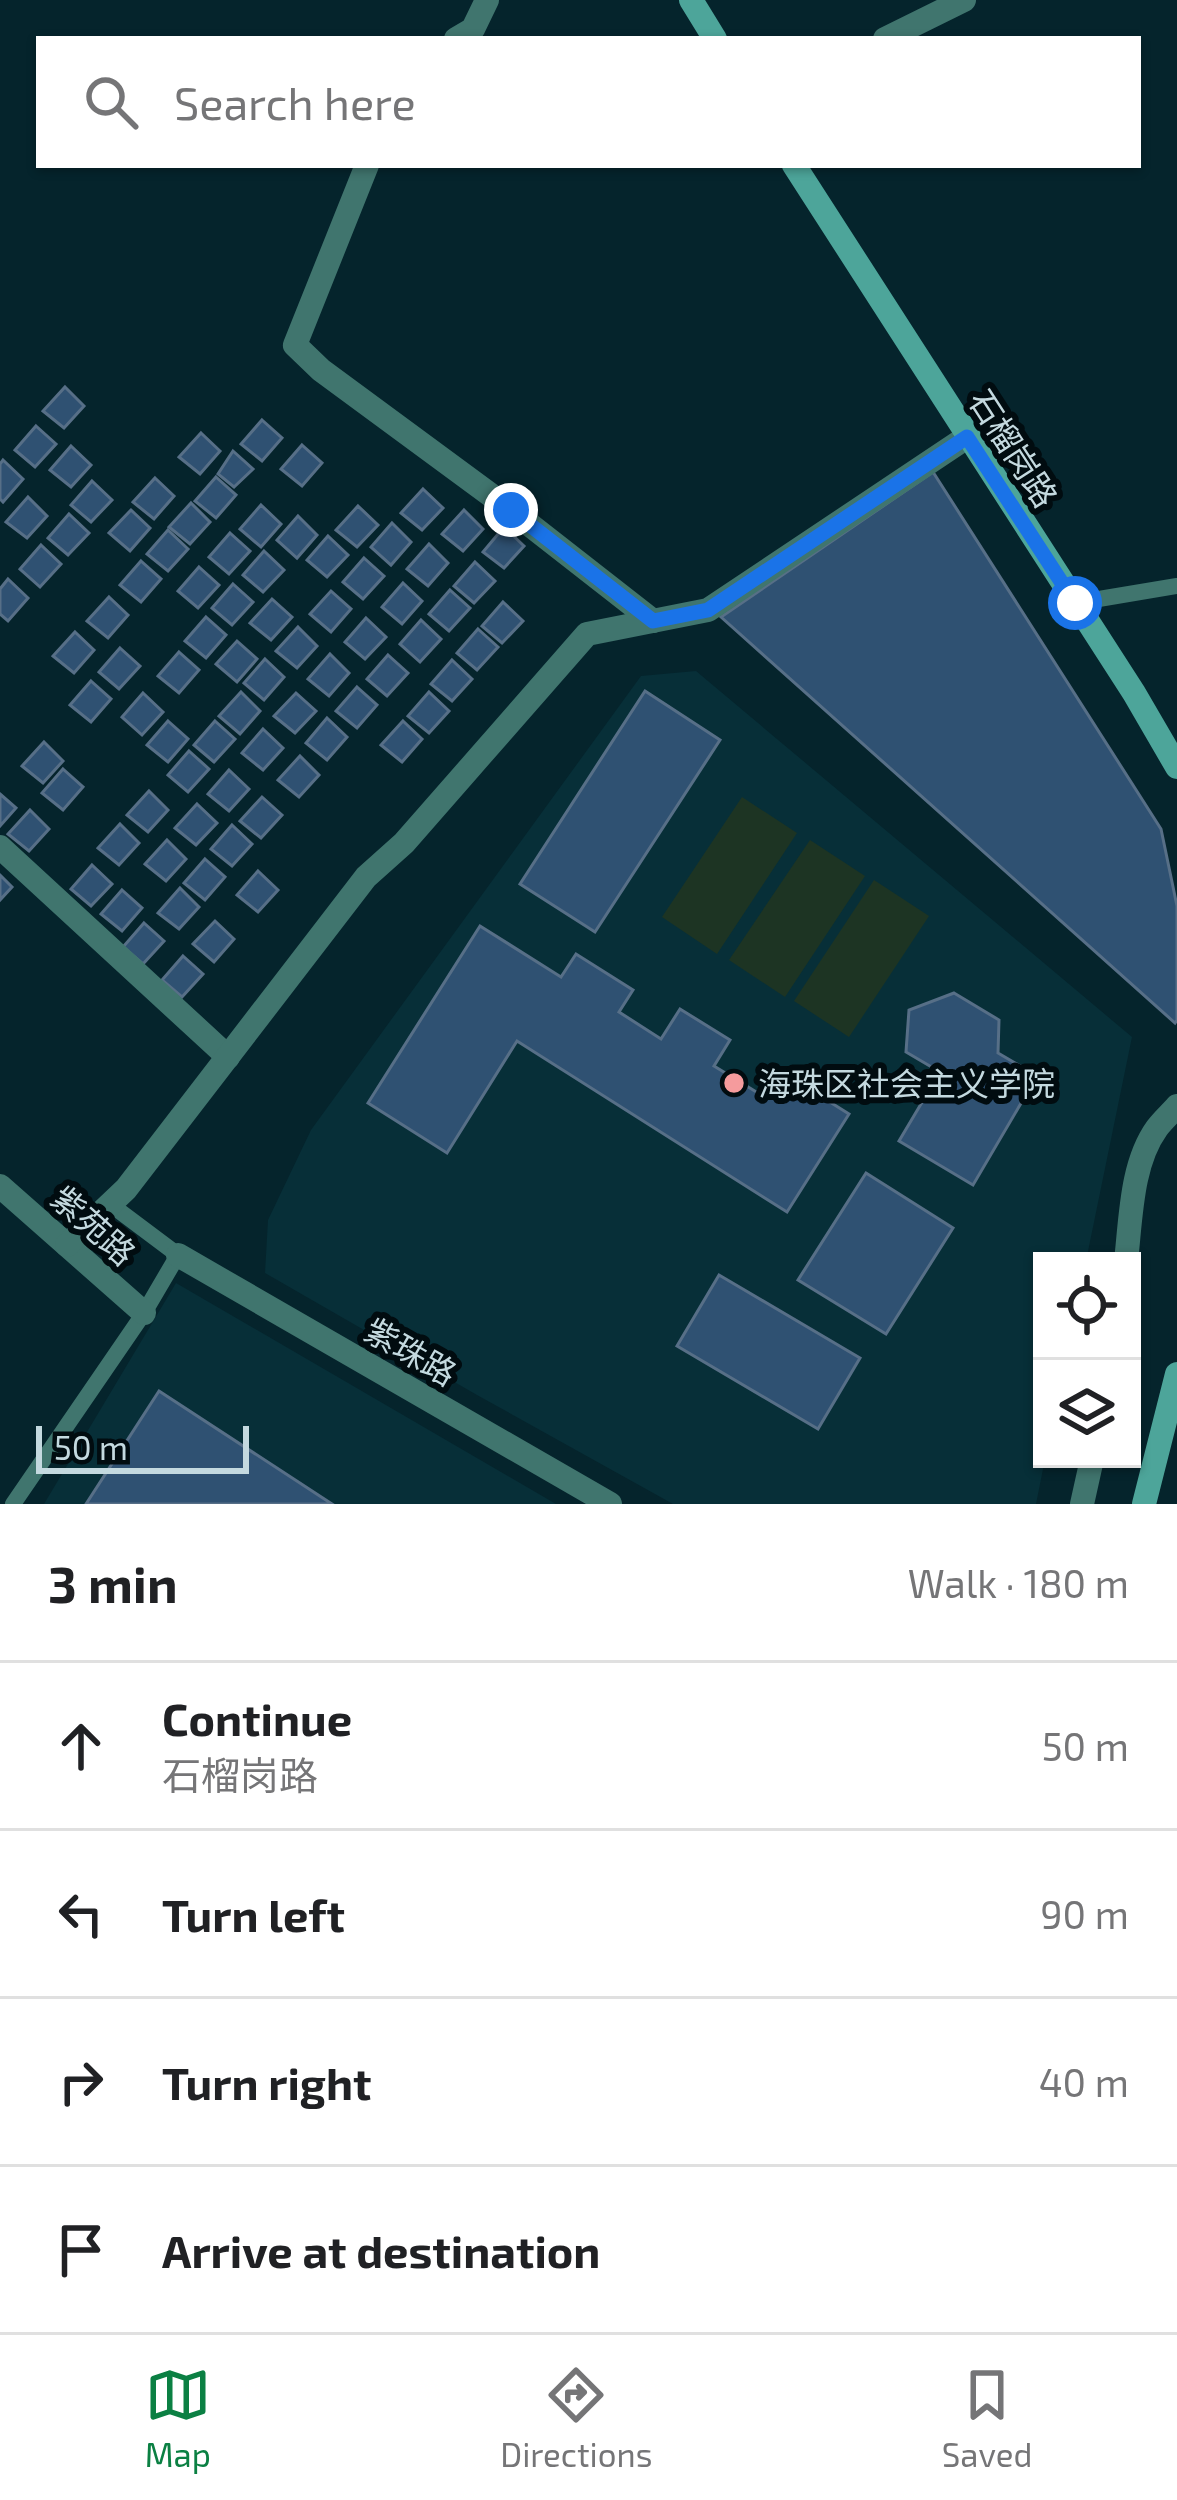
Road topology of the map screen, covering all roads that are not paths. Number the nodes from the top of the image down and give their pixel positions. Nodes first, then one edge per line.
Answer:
1 (488, 0) edge
2 (691, 0) edge
3 (964, 0) edge
4 (462, 36) edge
5 (713, 36) edge
6 (891, 36) edge
7 (366, 168) edge
8 (796, 168) edge
9 (967, 437) junction
10 (1177, 586) edge
11 (1075, 603) junction
12 (653, 621) junction
13 (1177, 767) edge
14 (0, 847) edge
15 (228, 1057) junction
16 (1177, 1106) edge
17 (0, 1186) edge
18 (110, 1204) junction
19 (67, 1245) junction
20 (1127, 1252) edge
21 (178, 1256) junction
22 (144, 1313) junction
23 (1177, 1374) edge
24 (1090, 1468) edge
25 (13, 1504) edge
26 (610, 1504) edge
27 (1082, 1504) edge
28 (1144, 1504) edge

1 - 4 street
2 - 5 main road
3 - 6 street
7 - 12 street
8 - 9 main road, 石榴岗路
9 - 11 main road, 石榴岗路
9 - 12 street
10 - 11 lane
11 - 13 main road, 石榴岗路
12 - 15 street
14 - 15 street
15 - 18 street
16 - 20 street
17 - 19 street, 紫苑路
18 - 19 street
18 - 21 lane
19 - 22 street, 紫苑路
21 - 22 lane
21 - 26 street, 紫珠路
22 - 25 lane
23 - 28 main road
24 - 27 street

